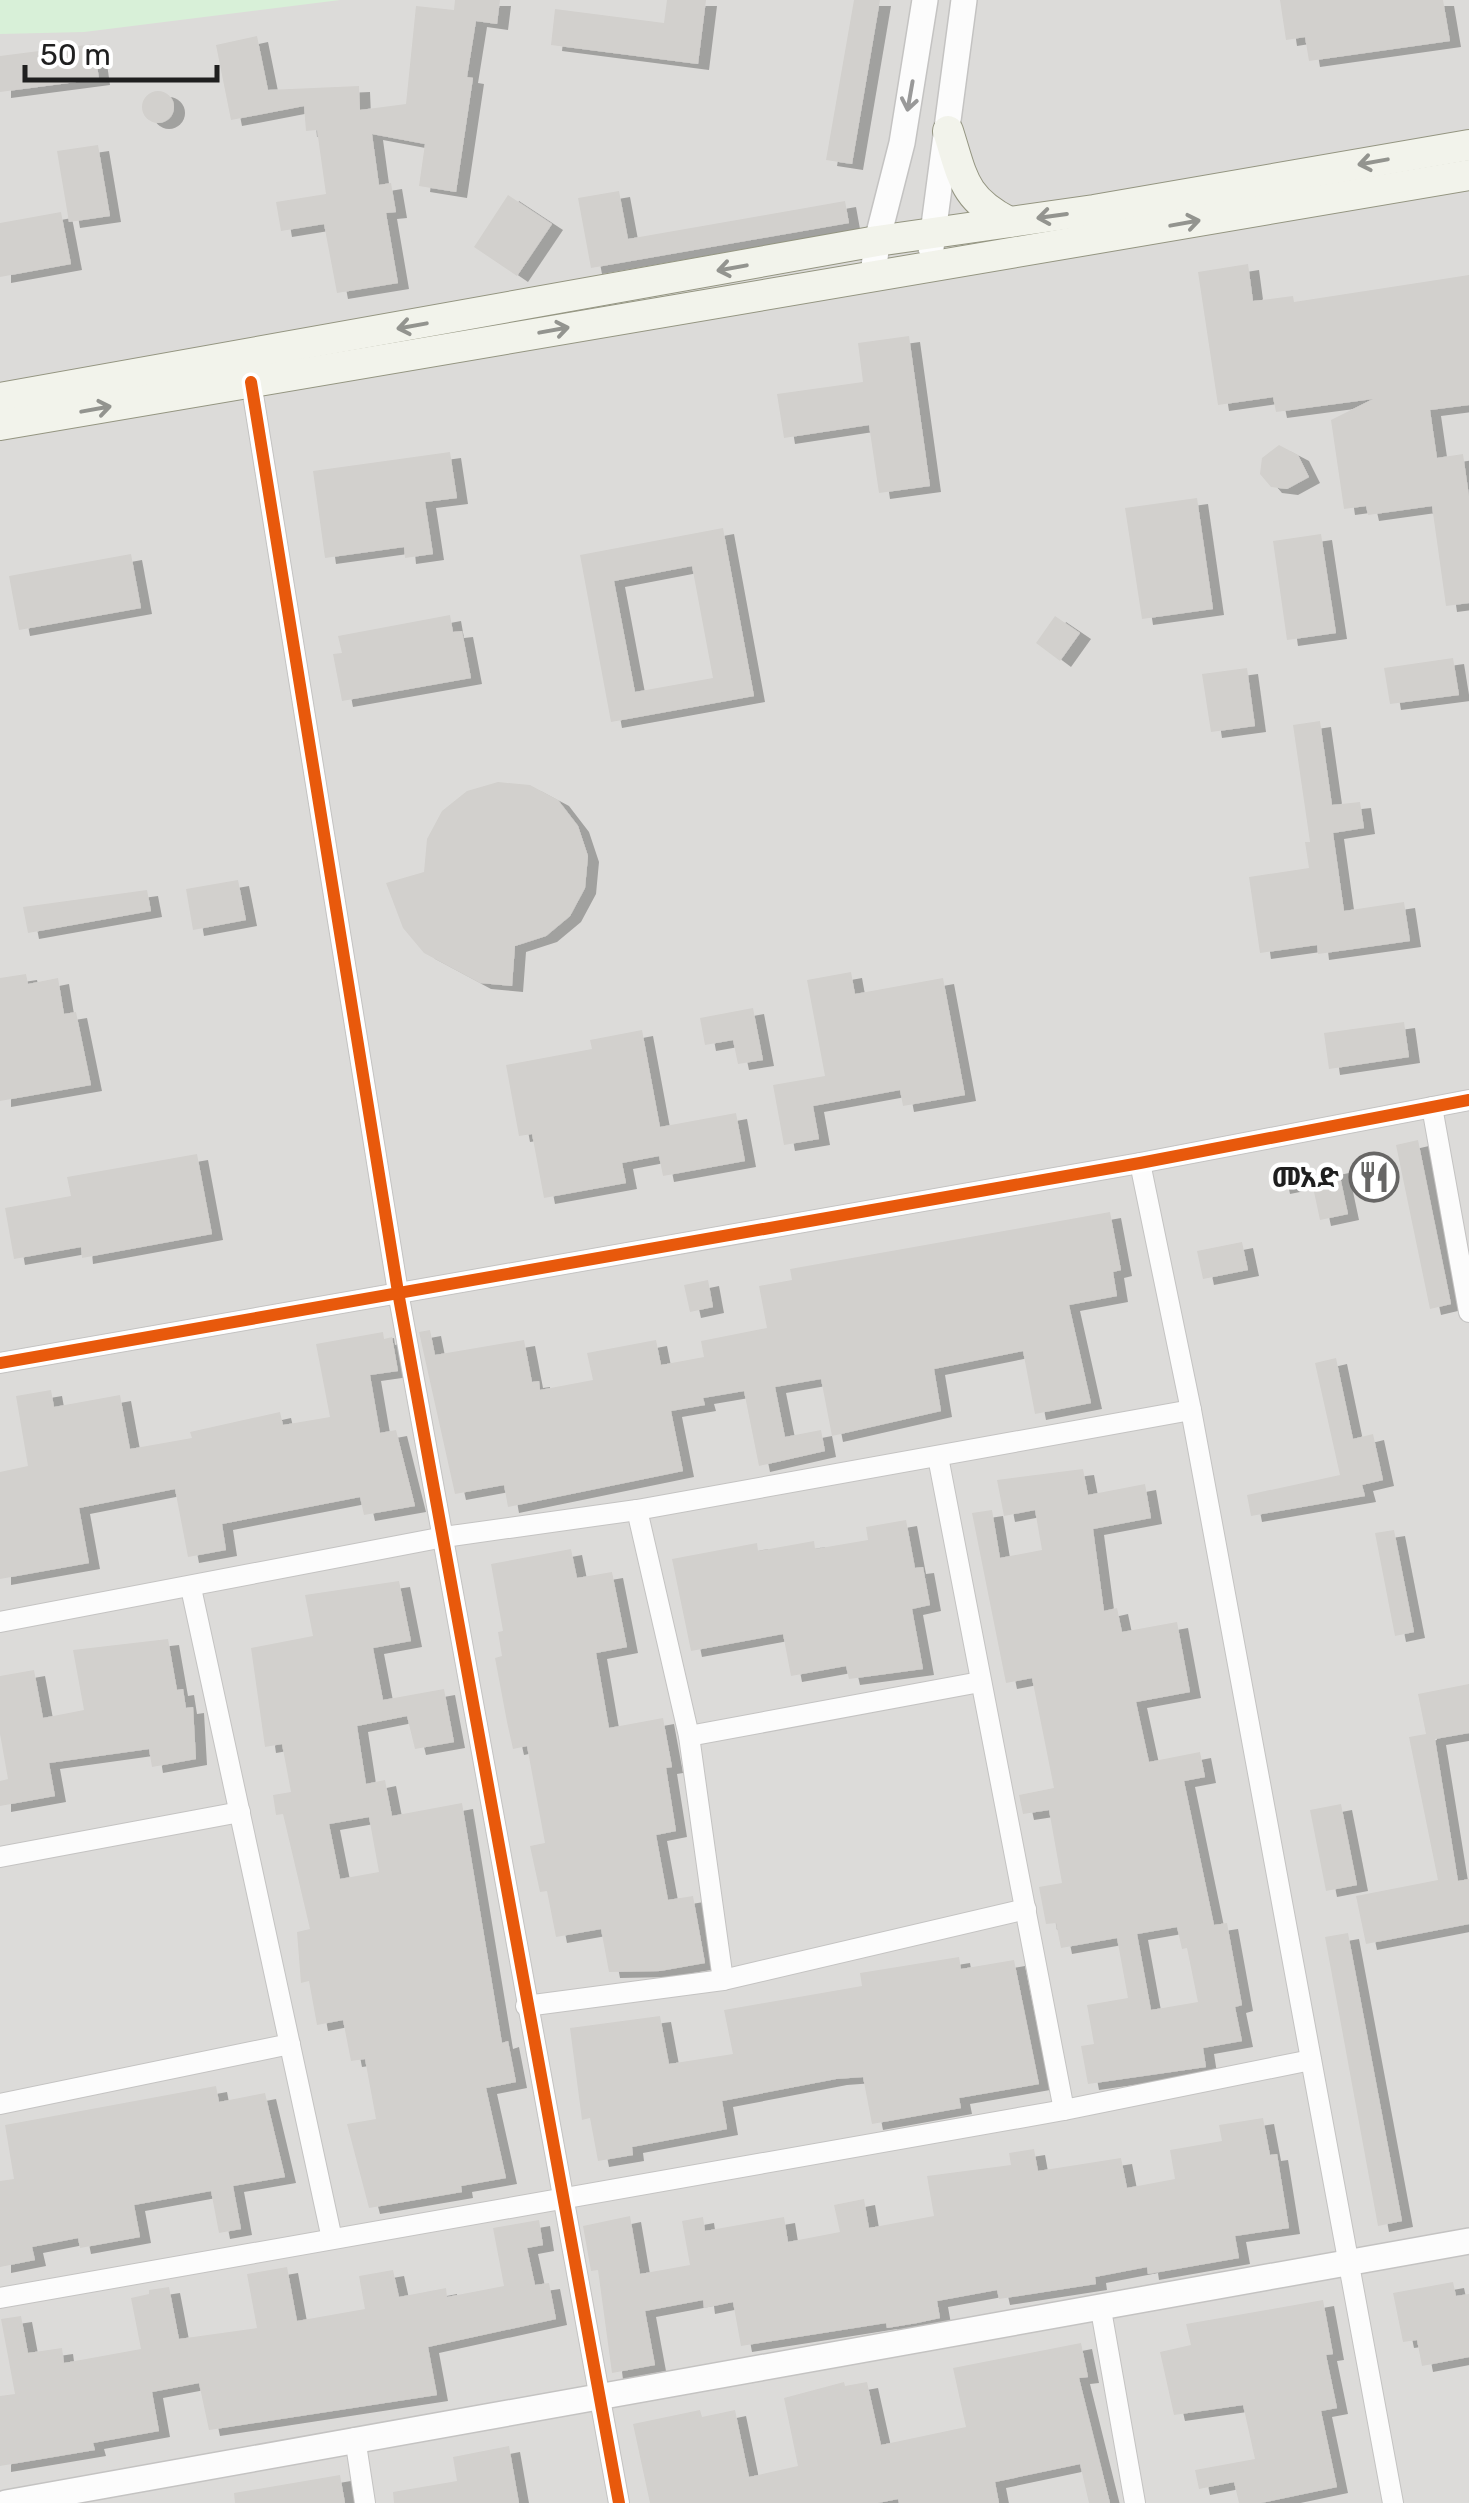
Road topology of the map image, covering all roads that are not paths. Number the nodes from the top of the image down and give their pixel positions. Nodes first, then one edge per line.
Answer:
1 (925, 0) edge
2 (964, 0) edge
3 (948, 131) junction
4 (1469, 145) edge
5 (1469, 175) edge
6 (1009, 222) junction
7 (932, 233) junction
8 (877, 241) junction
9 (929, 267) junction
10 (873, 276) junction
11 (251, 382) junction
12 (0, 398) edge
13 (0, 425) edge
14 (1469, 1100) edge
15 (1432, 1107) junction
16 (1140, 1163) junction
17 (398, 1292) junction
18 (1469, 1312) edge
19 (0, 1363) edge
20 (1190, 1410) junction
21 (938, 1456) junction
22 (636, 1510) junction
23 (444, 1538) junction
24 (191, 1588) junction
25 (0, 1622) edge
26 (980, 1682) junction
27 (690, 1736) junction
28 (240, 1812) junction
29 (0, 1857) edge
30 (1026, 1910) junction
31 (723, 1980) junction
32 (526, 2006) junction
33 (290, 2044) junction
34 (1311, 2060) junction
35 (0, 2104) edge
36 (1064, 2110) junction
37 (562, 2200) junction
38 (332, 2239) junction
39 (1469, 2241) edge
40 (1348, 2265) junction
41 (0, 2298) edge
42 (1102, 2310) junction
43 (600, 2396) junction
44 (355, 2438) junction
45 (6, 2503) edge
46 (366, 2503) edge
47 (619, 2503) edge
48 (1134, 2503) edge
49 (1393, 2503) edge

1 -> 8 street
2 - 3 street
3 - 6 main road
3 - 7 street
4 -> 6 main road
9 -> 5 main road
6 - 7 main road
7 - 8 main road
7 - 9 street
8 - 10 street
8 -> 12 main road
9 - 10 main road
11 -> 10 main road
13 -> 11 main road
11 - 17 street
14 - 15 street
15 - 16 street
15 - 18 street
16 - 17 street
16 - 20 street
17 - 19 street
17 - 23 street
20 - 21 street
20 - 34 street
21 - 22 street
21 - 26 street
22 - 23 street
22 - 27 street
23 - 24 street
23 - 32 street
24 - 25 street
24 - 28 street
26 - 27 street
26 - 30 street
27 - 31 street
28 - 29 street
28 - 33 street
30 - 31 street
30 - 36 street
31 - 32 street
32 - 37 street
33 - 35 street
33 - 38 street
34 - 36 street
34 - 40 street
36 - 37 street
37 - 38 street
37 - 43 street
38 - 41 street
39 - 40 street
40 - 42 street
40 - 49 street
42 - 43 street
42 - 48 street
43 - 44 street
43 - 47 street
44 - 45 street
44 - 46 street

